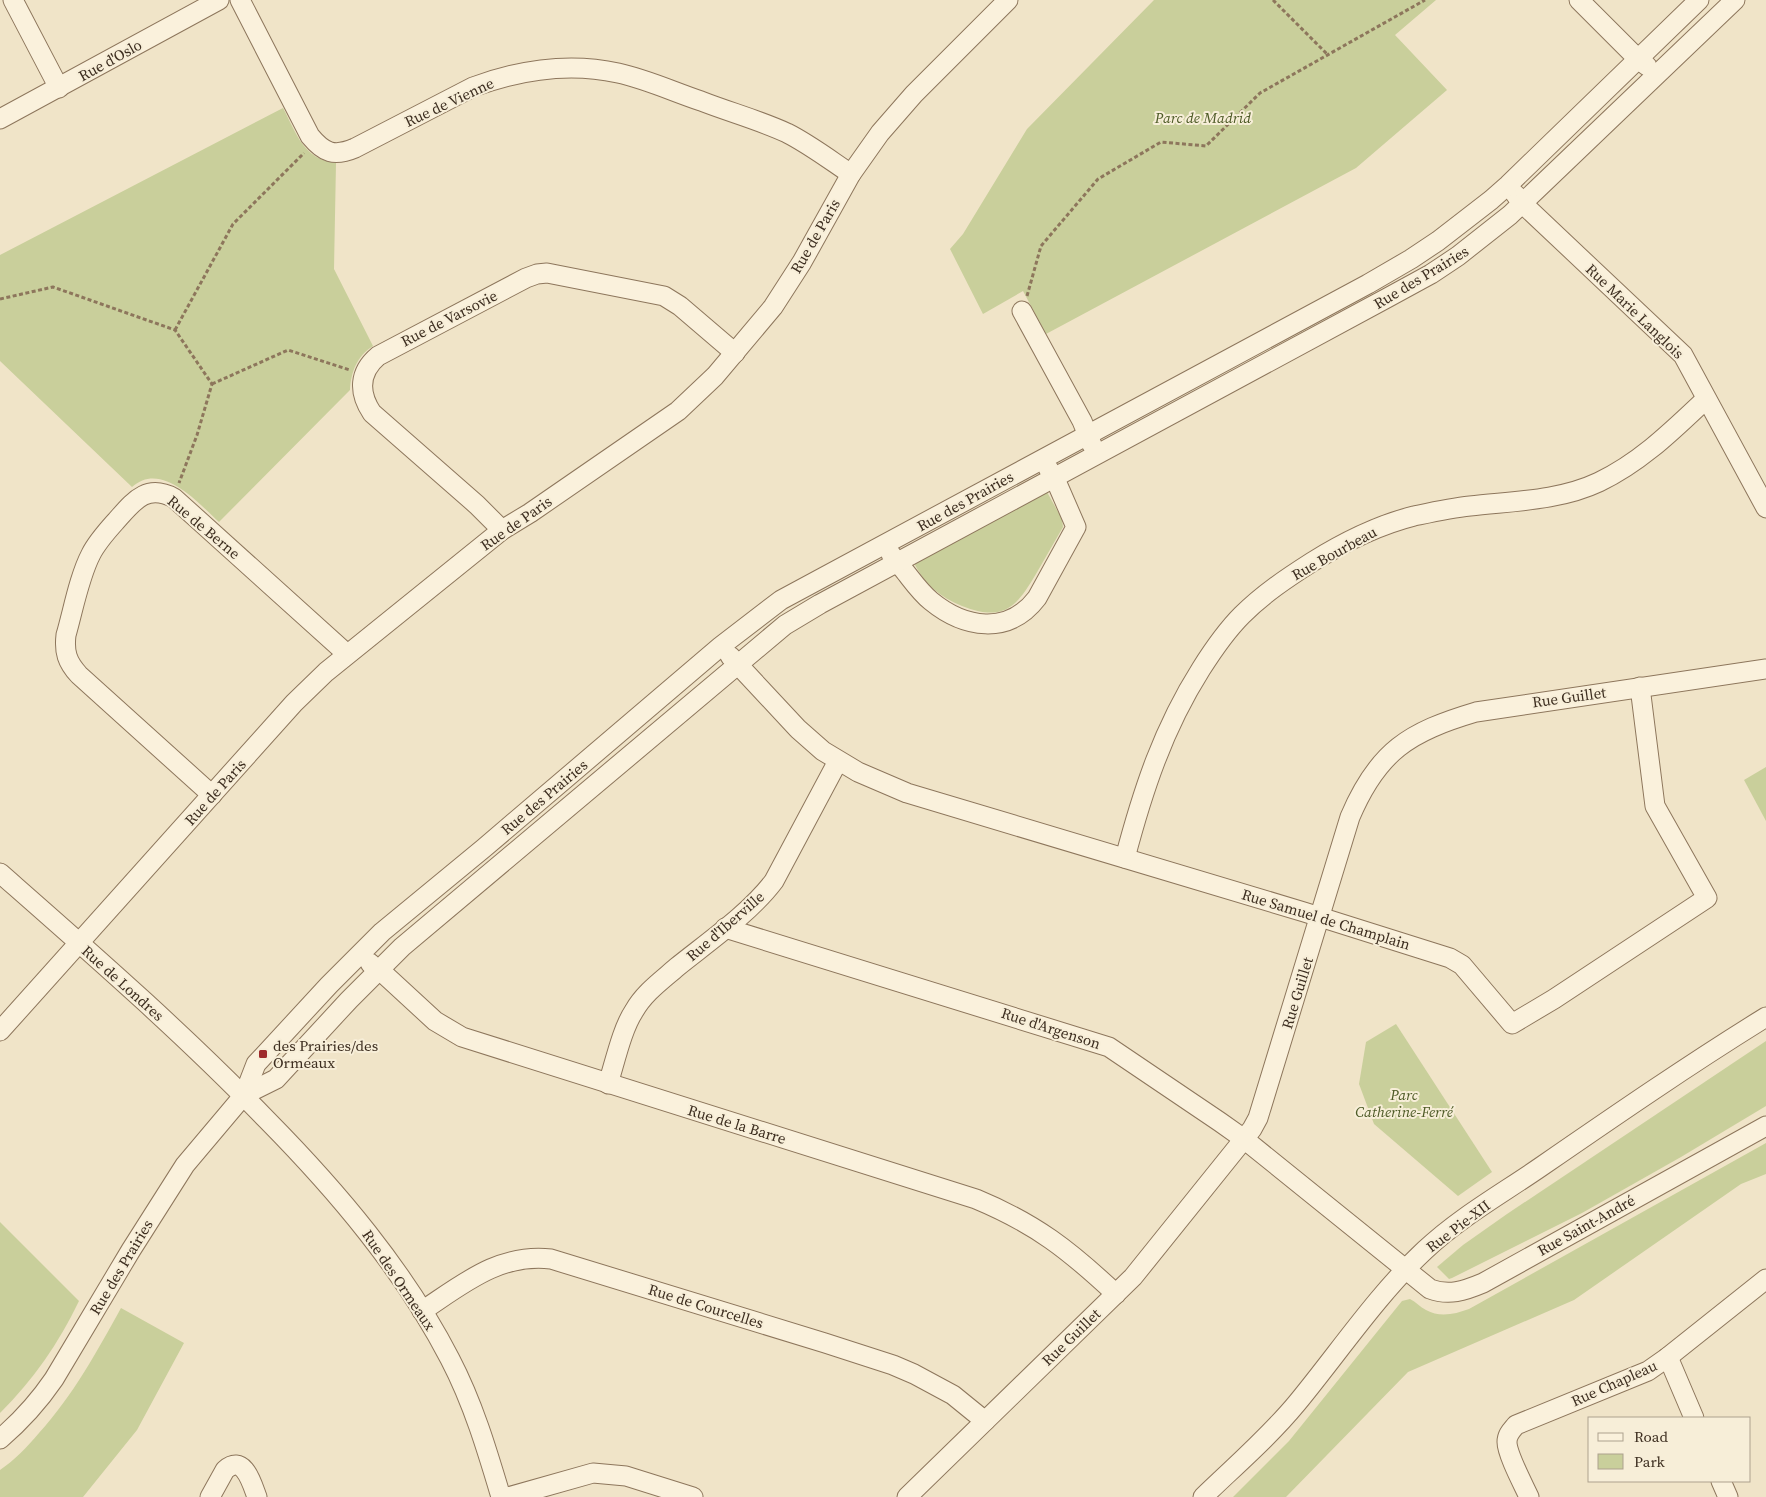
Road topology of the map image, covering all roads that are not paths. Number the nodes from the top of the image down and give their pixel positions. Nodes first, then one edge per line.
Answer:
1 (13, 0) edge
2 (219, 0) edge
3 (240, 0) edge
4 (1008, 0) edge
5 (1578, 0) edge
6 (1699, 0) edge
7 (1735, 0) edge
8 (1638, 59) junction
9 (1658, 74) junction
10 (59, 88) junction
11 (0, 119) edge
12 (851, 174) junction
13 (1508, 185) junction
14 (1523, 204) junction
15 (1022, 311) road end
16 (735, 354) junction
17 (1706, 399) junction
18 (1087, 434) junction
19 (1096, 455) junction
20 (1043, 458) junction
21 (1054, 478) junction
22 (1766, 508) edge
23 (502, 530) junction
24 (886, 544) junction
25 (896, 564) junction
26 (721, 646) junction
27 (347, 654) junction
28 (738, 665) junction
29 (1766, 669) edge
30 (1640, 687) junction
31 (838, 760) junction
32 (212, 795) junction
33 (1124, 858) junction
34 (0, 873) edge
35 (1320, 917) junction
36 (725, 928) junction
37 (79, 943) junction
38 (361, 953) junction
39 (377, 972) junction
40 (1766, 1018) edge
41 (0, 1031) edge
42 (608, 1084) junction
43 (244, 1095) junction
44 (1766, 1126) edge
45 (1244, 1139) junction
46 (1406, 1269) junction
47 (1766, 1279) edge
48 (1116, 1294) junction
49 (422, 1311) junction
50 (1668, 1357) junction
51 (1694, 1417) edge
52 (985, 1421) junction
53 (0, 1439) edge
54 (1721, 1482) edge
55 (210, 1497) edge
56 (257, 1497) edge
57 (501, 1497) edge
58 (508, 1497) edge
59 (693, 1497) edge
60 (908, 1497) edge
61 (1204, 1497) edge
62 (1529, 1497) edge
63 (1728, 1497) edge

1 - 10 street
2 - 10 street, Rue d'Oslo
3 - 12 street, Rue de Vienne
4 - 12 street, Rue de Paris
5 - 8 street
6 - 8 street, Rue des Prairies
7 - 9 street, Rue des Prairies
8 - 9 street
8 - 13 street, Rue des Prairies
9 - 14 street, Rue des Prairies
10 - 11 street, Rue d'Oslo
12 - 16 street, Rue de Paris
13 - 14 street, Rue Marie Langlois
13 - 18 street, Rue des Prairies
14 - 17 street, Rue Marie Langlois
14 - 19 street, Rue des Prairies
15 - 18 street
16 - 23 street, Rue de Paris
16 - 23 street, Rue de Varsovie
17 - 22 street, Rue Marie Langlois
17 - 33 street, Rue Bourbeau
18 - 19 street
18 - 20 street, Rue des Prairies
19 - 21 street, Rue des Prairies
20 - 21 street
20 - 24 street, Rue des Prairies
21 - 25 street, Rue des Prairies
21 - 25 street
23 - 27 street, Rue de Paris
24 - 25 street
24 - 26 street, Rue des Prairies
25 - 28 street, Rue des Prairies
26 - 28 street, Rue Samuel de Champlain
26 - 38 street, Rue des Prairies
27 - 32 street, Rue de Paris
27 - 32 street, Rue de Berne
28 - 31 street, Rue Samuel de Champlain
28 - 39 street, Rue des Prairies
29 - 30 street, Rue Guillet
30 - 35 street, Rue Guillet
30 - 35 street, Rue Samuel de Champlain
31 - 33 street, Rue Samuel de Champlain
31 - 36 street, Rue d'Iberville
32 - 37 street, Rue de Paris
33 - 35 street, Rue Samuel de Champlain
34 - 37 street, Rue de Londres
35 - 45 street, Rue Guillet
36 - 42 street, Rue d'Iberville
36 - 45 street, Rue d'Argenson
37 - 41 street, Rue de Paris
37 - 43 street, Rue de Londres
38 - 39 street, Rue de la Barre
38 - 43 street, Rue des Prairies
39 - 42 street, Rue de la Barre
39 - 43 street, Rue des Prairies
40 - 46 street, Rue Pie-XII
42 - 48 street, Rue de la Barre
43 - 49 street, Rue des Ormeaux
43 - 53 street, Rue des Prairies
44 - 46 street, Rue Saint-André
45 - 46 street, Rue d'Argenson
45 - 48 street, Rue Guillet
46 - 61 street, Rue Pie-XII
47 - 50 street, Rue Chapleau
48 - 52 street, Rue Guillet
49 - 52 street, Rue de Courcelles
49 - 57 street, Rue des Ormeaux
50 - 51 street
50 - 62 street, Rue Chapleau
52 - 60 street, Rue Guillet
54 - 63 street
55 - 56 street
58 - 59 street

